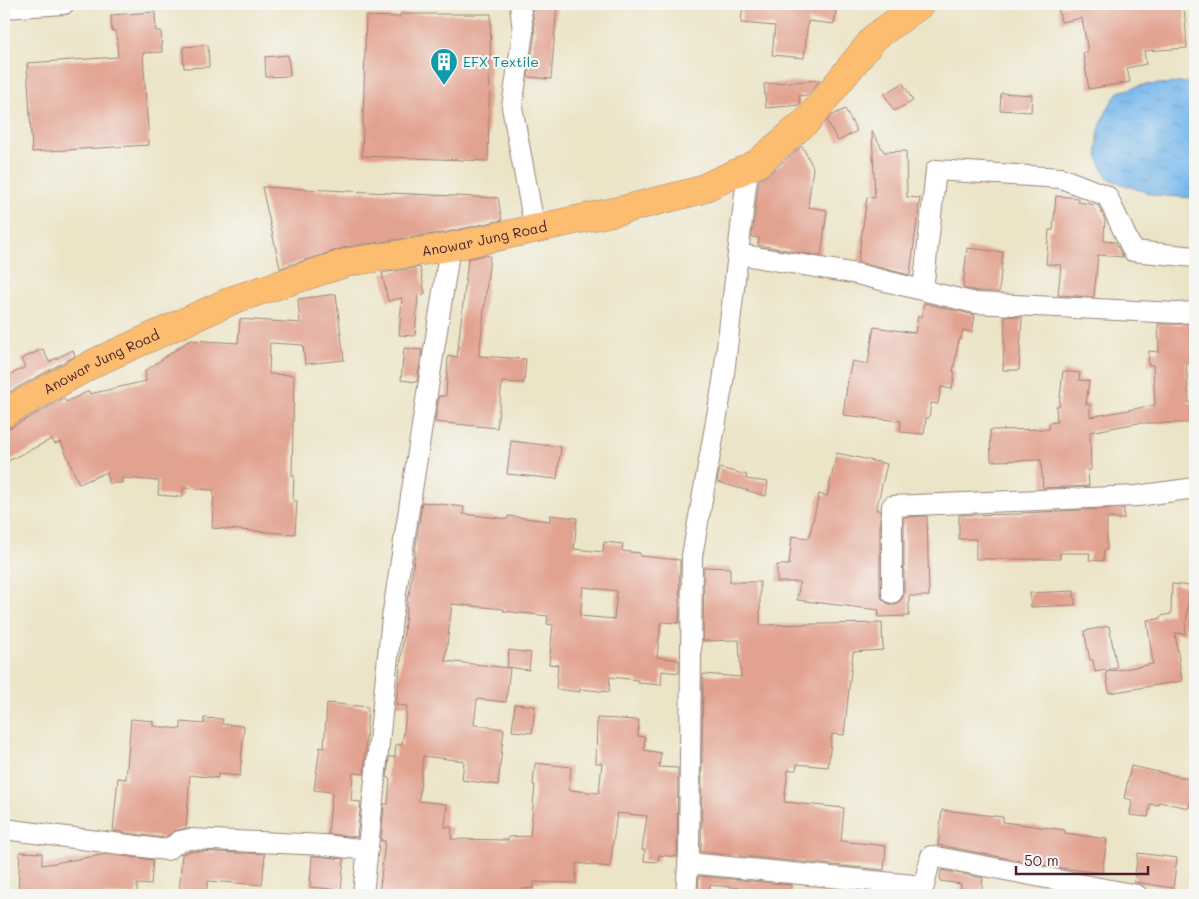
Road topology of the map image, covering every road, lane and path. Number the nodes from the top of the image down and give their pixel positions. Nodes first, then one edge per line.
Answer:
1 (64, 4) edge
2 (520, 4) edge
3 (921, 4) edge
4 (4, 8) edge
5 (748, 168) junction
6 (535, 230) junction
7 (450, 247) junction
8 (738, 254) junction
9 (1195, 257) edge
10 (923, 290) junction
11 (1195, 312) edge
12 (4, 413) edge
13 (1195, 488) edge
14 (892, 593) dead end
15 (4, 829) edge
16 (368, 850) junction
17 (688, 863) junction
18 (363, 895) edge
19 (686, 895) edge
20 (1137, 895) edge

1 - 4 street
2 - 6 street
3 - 5 highway, Anowar Jung Road
5 - 6 highway, Anowar Jung Road
5 - 8 street
6 - 7 highway, Anowar Jung Road
7 - 12 highway, Anowar Jung Road
7 - 16 street
8 - 10 street
8 - 17 street
9 - 10 street
10 - 11 street
13 - 14 street
15 - 16 street
16 - 18 street
17 - 19 street
17 - 20 street

